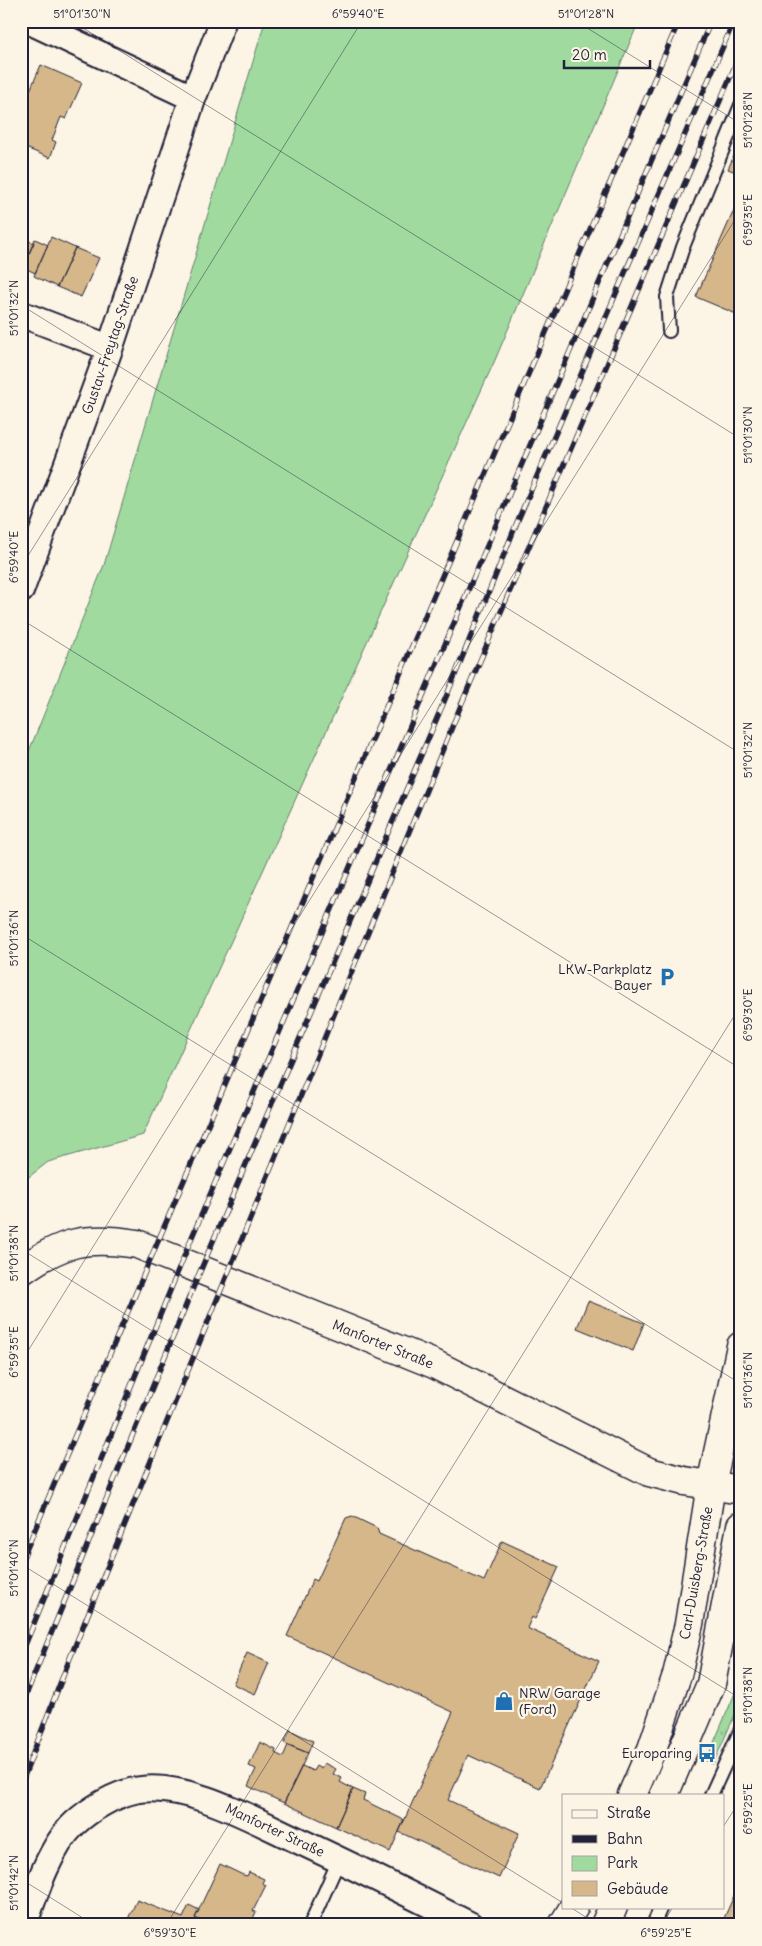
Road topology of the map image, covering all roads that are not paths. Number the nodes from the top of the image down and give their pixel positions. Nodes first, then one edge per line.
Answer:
1 (29, 21) edge
2 (223, 21) edge
3 (193, 98) junction
4 (741, 105) edge
5 (21, 314) edge
6 (669, 331) dead end
7 (110, 348) junction
8 (21, 590) edge
9 (21, 1271) edge
10 (741, 1346) edge
11 (711, 1485) junction
12 (741, 1490) edge
13 (741, 1526) edge
14 (741, 1729) edge
15 (632, 1794) edge
16 (664, 1794) edge
17 (711, 1794) edge
18 (339, 1860) junction
19 (573, 1908) edge
20 (613, 1908) edge
21 (661, 1908) edge
22 (24, 1925) edge
23 (310, 1925) edge
24 (470, 1925) edge
25 (562, 1925) edge
26 (606, 1925) edge
27 (653, 1925) edge

1 - 3 street
2 - 3 street, Gustav-Freytag-Straße
3 - 7 street, Gustav-Freytag-Straße
4 - 6 lane
5 - 7 street
7 - 8 street, Gustav-Freytag-Straße
9 - 11 street, Manforter Straße
10 - 11 street, Carl-Duisberg-Straße
11 - 12 street, Manforter Straße
11 - 15 street, Carl-Duisberg-Straße
13 - 16 street
14 - 17 lane
18 - 22 street, Manforter Straße
18 - 23 lane
18 - 24 street, Manforter Straße
19 - 25 street
20 - 26 street
21 - 27 lane

